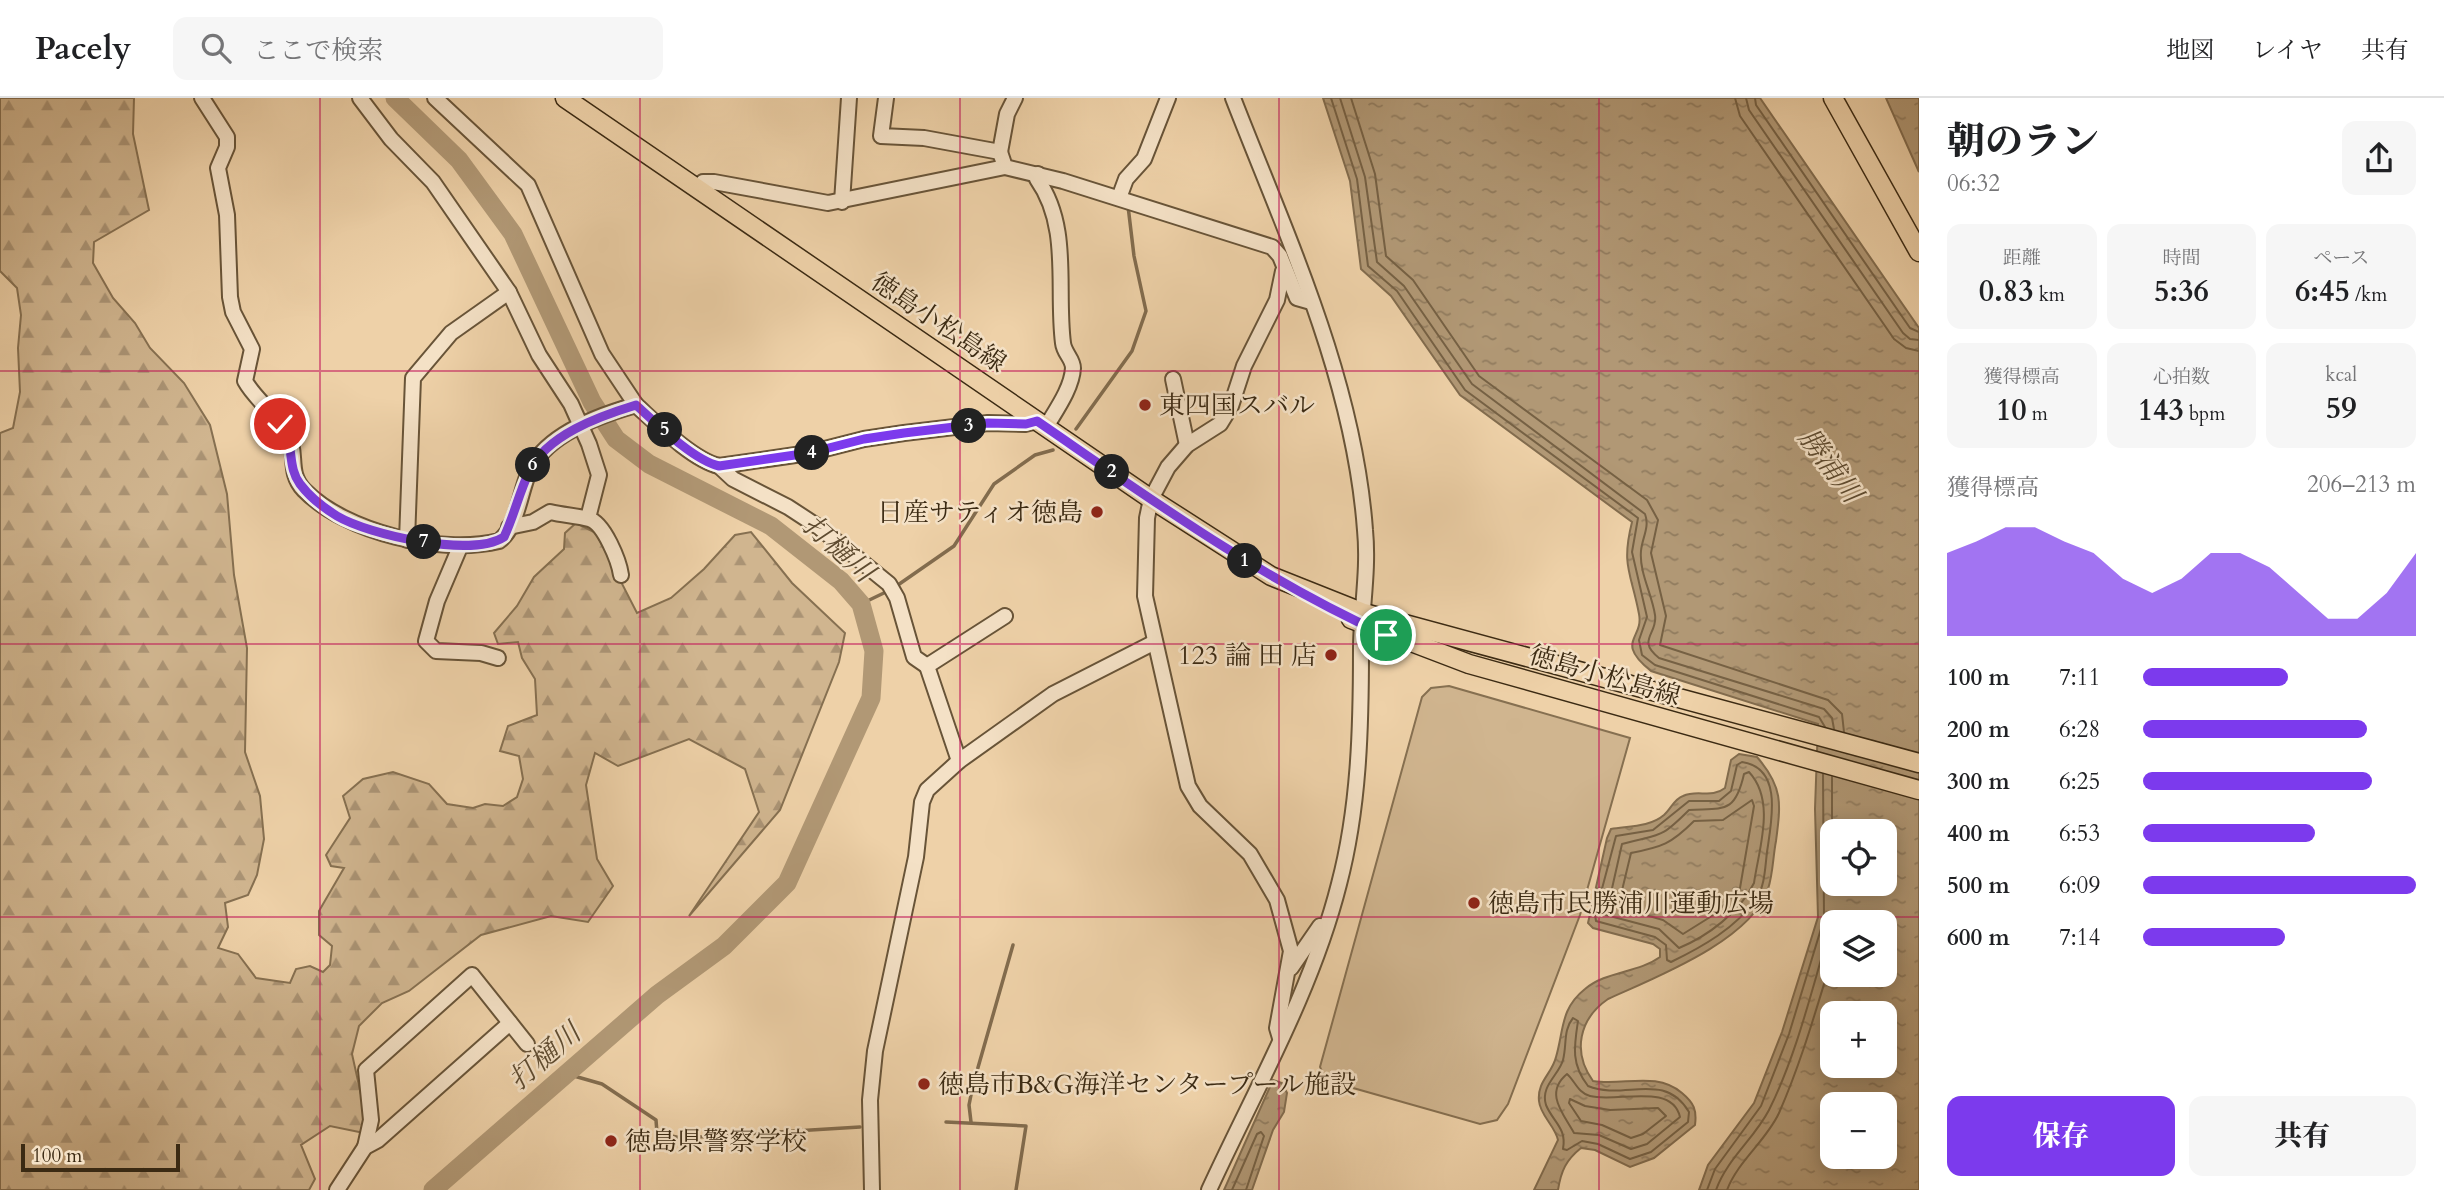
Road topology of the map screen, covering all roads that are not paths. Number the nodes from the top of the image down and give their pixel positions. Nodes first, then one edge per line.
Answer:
1 (202, 98) edge
2 (360, 98) edge
3 (435, 98) edge
4 (565, 98) edge
5 (849, 98) edge
6 (886, 98) edge
7 (1015, 98) edge
8 (1168, 98) edge
9 (1233, 98) edge
10 (1833, 98) edge
11 (1002, 159) junction
12 (1038, 174) junction
13 (699, 189) junction
14 (1119, 198) junction
15 (842, 202) junction
16 (1283, 227) junction
17 (1919, 252) edge
18 (1282, 263) junction
19 (509, 292) junction
20 (1311, 302) junction
21 (1172, 379) dead end
22 (633, 406) junction
23 (1042, 424) junction
24 (583, 426) junction
25 (1187, 445) junction
26 (719, 466) junction
27 (1151, 499) junction
28 (588, 519) junction
29 (509, 527) junction
30 (407, 540) junction
31 (460, 547) junction
32 (621, 575) dead end
33 (1005, 616) dead end
34 (1364, 619) junction
35 (1389, 628) junction
36 (1155, 642) junction
37 (498, 658) dead end
38 (927, 666) junction
39 (959, 761) junction
40 (1919, 763) edge
41 (1919, 790) edge
42 (1330, 913) junction
43 (1291, 968) junction
44 (510, 1023) junction
45 (1280, 1038) junction
46 (527, 1044) dead end
47 (365, 1147) junction
48 (337, 1190) edge
49 (872, 1190) edge
50 (1209, 1190) edge

1 - 30 street
2 - 19 street
3 - 22 street
4 - 13 main road, 徳島小松島線
5 - 15 street
6 - 11 street
7 - 11 street
8 - 14 street
9 - 16 street
10 - 17 main road
11 - 12 street
11 - 15 street
12 - 14 street
12 - 23 street
13 - 15 street
13 - 23 main road, 徳島小松島線
14 - 18 street
16 - 18 street
16 - 20 street
18 - 20 street
18 - 25 street
19 - 24 street
19 - 30 street
20 - 34 street
21 - 25 street
22 - 24 street
22 - 26 street
23 - 26 street
23 - 27 main road, 徳島小松島線
24 - 28 street
24 - 29 street
25 - 27 street
26 - 38 street
27 - 34 main road, 徳島小松島線
27 - 36 street
28 - 29 street
28 - 32 street
29 - 31 street
30 - 31 street
31 - 37 street
33 - 38 street
34 - 35 main road, 徳島小松島線
34 - 42 street
35 - 40 main road, 徳島小松島線
35 - 41 main road, 徳島小松島線
36 - 39 street
36 - 43 street
38 - 39 street
39 - 49 street
42 - 43 street
42 - 45 street
43 - 45 street
44 - 46 street
44 - 47 street
44 - 47 street
45 - 50 street
47 - 48 street

